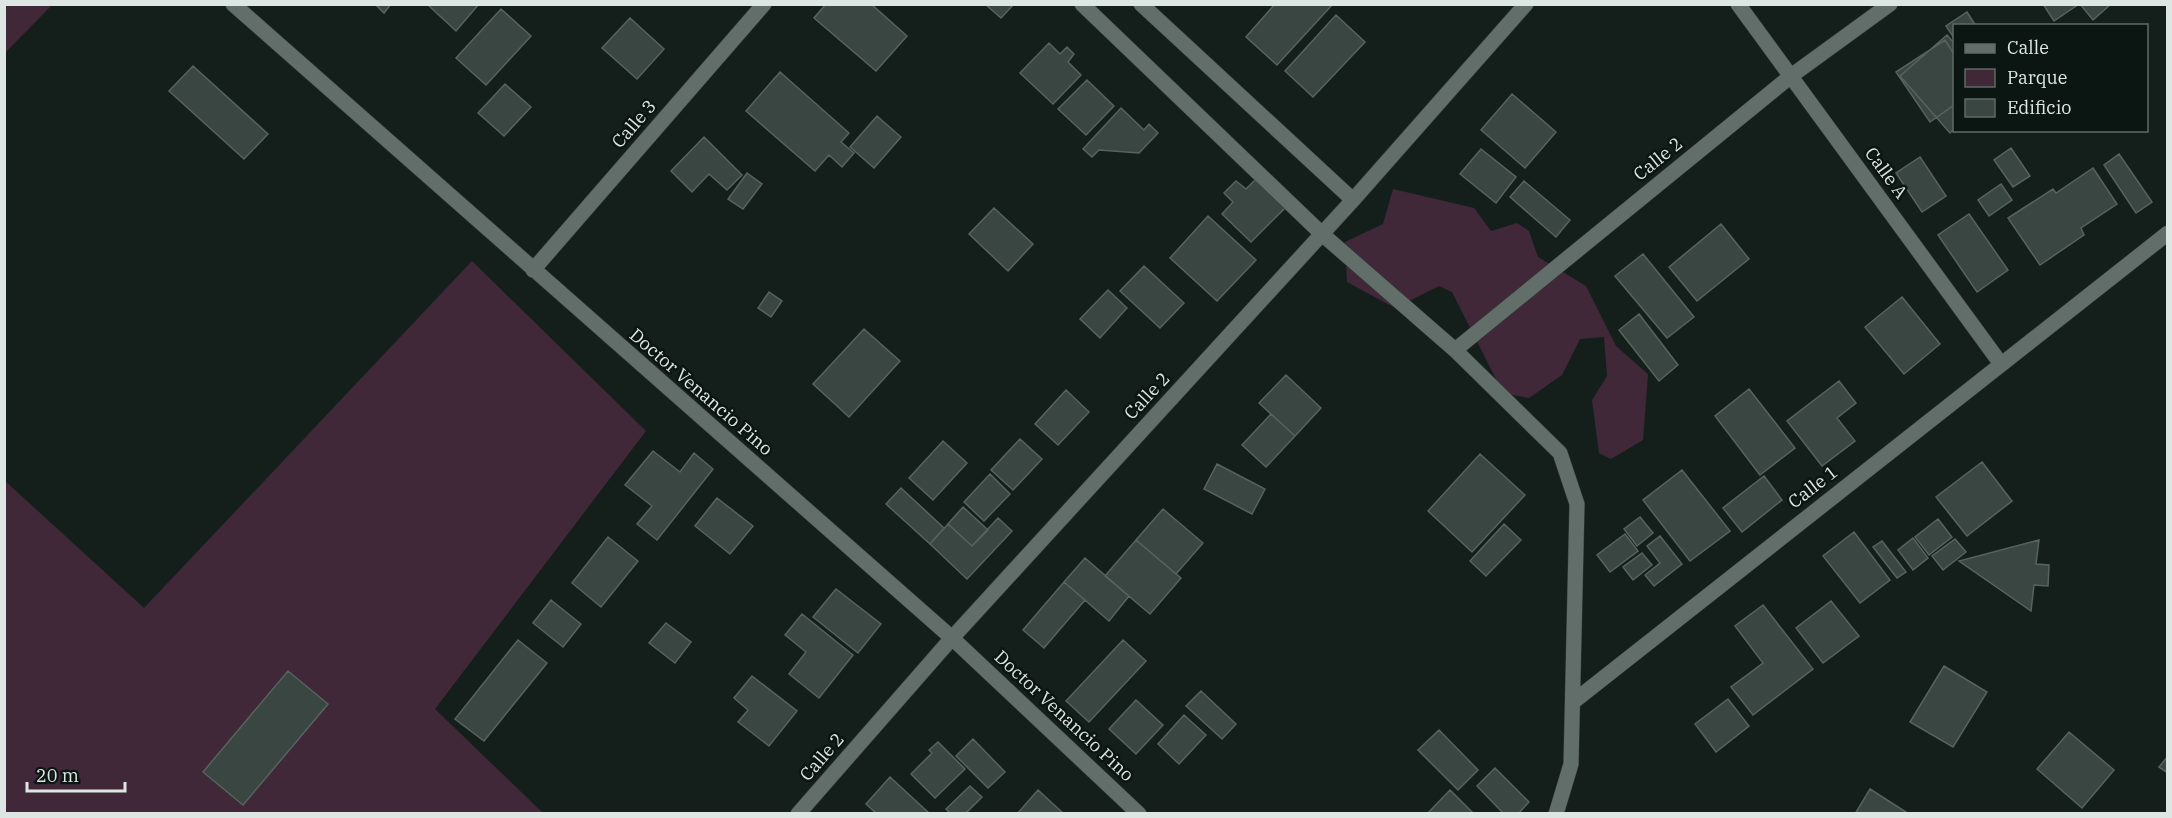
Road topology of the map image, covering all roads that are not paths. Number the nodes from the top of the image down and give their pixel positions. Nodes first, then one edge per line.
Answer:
1 (233, 4) edge
2 (764, 4) edge
3 (1082, 4) edge
4 (1141, 4) edge
5 (1526, 4) edge
6 (1738, 4) edge
7 (1890, 4) edge
8 (1791, 76) junction
9 (1353, 200) junction
10 (2168, 232) edge
11 (1322, 234) junction
12 (533, 270) junction
13 (1455, 350) junction
14 (2001, 364) junction
15 (952, 638) junction
16 (1573, 702) junction
17 (798, 813) edge
18 (1139, 813) edge
19 (1556, 813) edge

1 - 12 street, Doctor Venancio Pino
2 - 12 street, Calle 3
3 - 11 street
4 - 9 street
5 - 9 street, Calle 2
6 - 8 street, Calle A
7 - 8 street, Calle 2
8 - 13 street, Calle 2
8 - 14 street, Calle A
9 - 11 street, Calle 2
10 - 14 street, Calle 1
11 - 13 street
11 - 15 street, Calle 2
12 - 15 street, Doctor Venancio Pino
13 - 16 street
14 - 16 street, Calle 1
15 - 17 street, Calle 2
15 - 18 street, Doctor Venancio Pino
16 - 19 street

